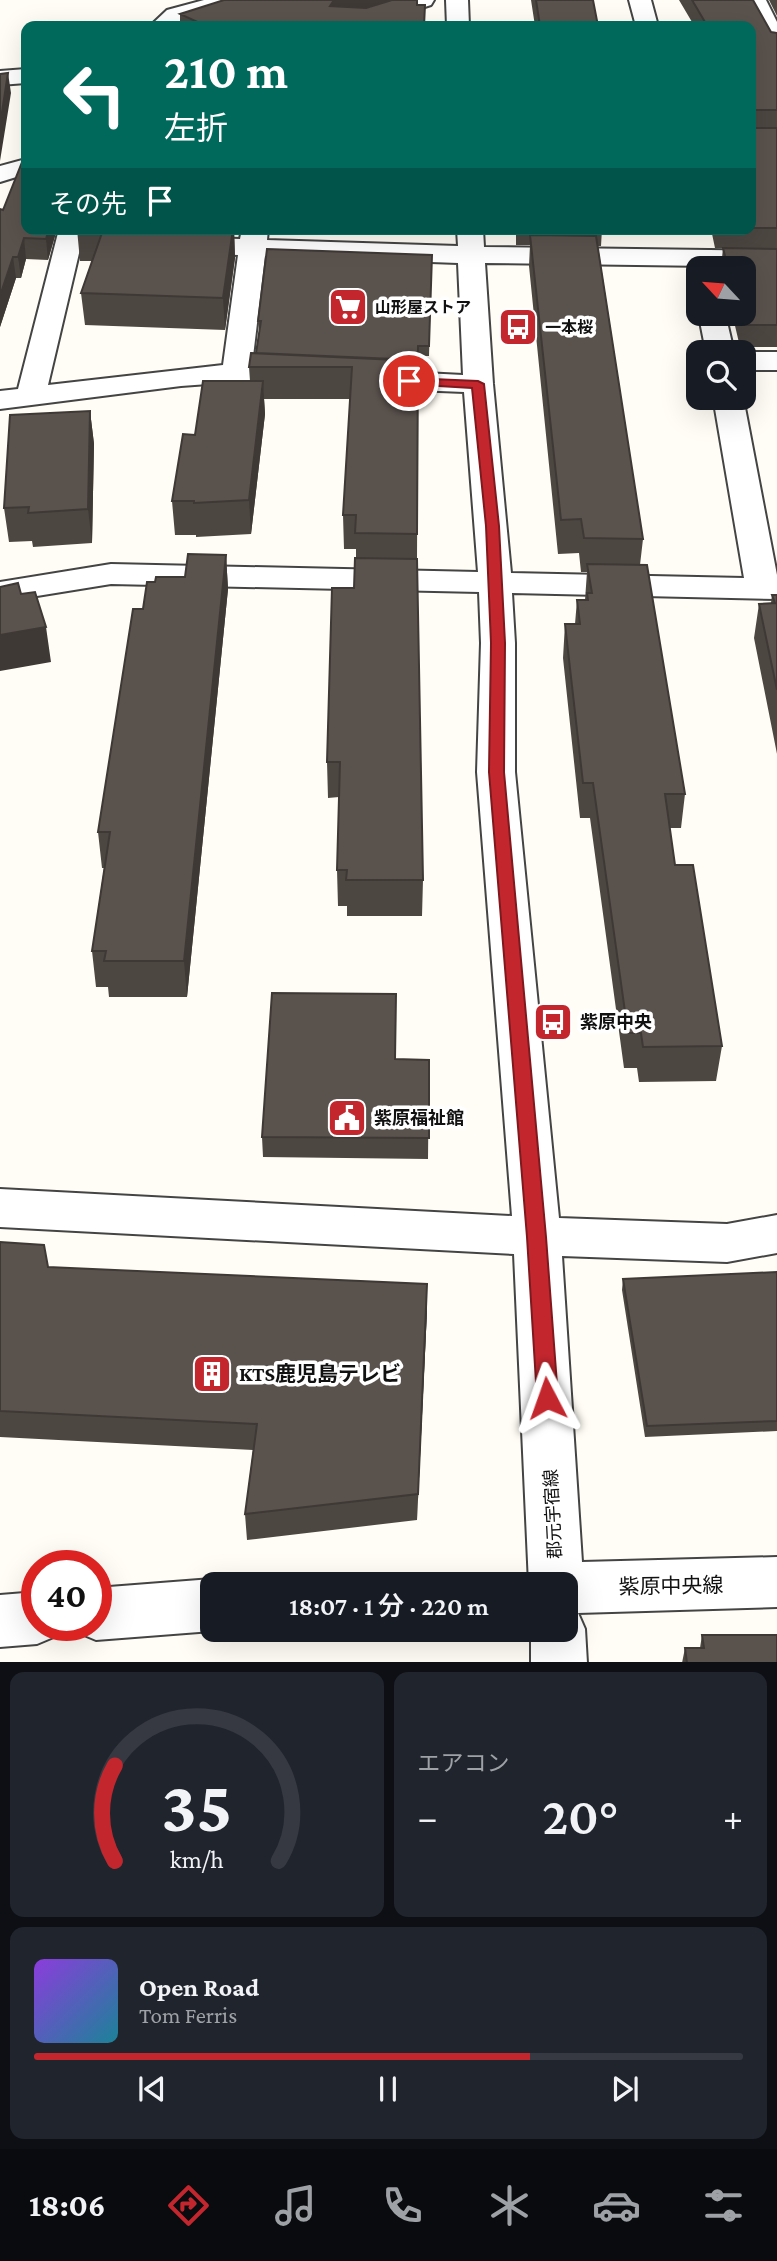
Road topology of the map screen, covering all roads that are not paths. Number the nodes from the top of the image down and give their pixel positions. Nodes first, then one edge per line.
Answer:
1 (228, 0) edge
2 (423, 0) edge
3 (457, 0) edge
4 (640, 0) edge
5 (755, 0) edge
6 (168, 21) edge
7 (359, 21) edge
8 (458, 21) edge
9 (646, 21) edge
10 (769, 36) edge
11 (21, 76) edge
12 (0, 78) edge
13 (21, 168) edge
14 (0, 174) edge
15 (71, 235) edge
16 (694, 235) edge
17 (254, 239) edge
18 (471, 242) edge
19 (699, 256) edge
20 (777, 259) edge
21 (756, 260) edge
22 (686, 262) edge
23 (756, 361) edge
24 (777, 361) edge
25 (236, 373) junction
26 (478, 384) junction
27 (31, 395) junction
28 (0, 400) edge
29 (731, 410) edge
30 (494, 581) junction
31 (770, 589) edge
32 (0, 592) edge
33 (0, 1208) edge
34 (777, 1234) edge
35 (537, 1237) junction
36 (555, 1572) edge
37 (777, 1582) edge
38 (578, 1588) edge
39 (200, 1606) edge
40 (112, 1613) edge
41 (21, 1619) edge
42 (0, 1621) edge
43 (558, 1642) edge
44 (559, 1662) edge

1 - 6 street
2 - 7 street
3 - 8 street
4 - 9 street
5 - 10 street
11 - 12 street
13 - 14 street
15 - 17 street
15 - 27 street
16 - 19 street
17 - 18 street
17 - 25 street
18 - 22 street
18 - 26 street, 郡元宇宿線
20 - 21 street
23 - 24 street
25 - 26 street
25 - 27 street
26 - 30 street, 郡元宇宿線
27 - 28 street
29 - 31 street
30 - 31 street
30 - 32 street
30 - 35 street, 郡元宇宿線
33 - 35 street
34 - 35 street
35 - 36 street, 郡元宇宿線
37 - 38 street, 紫原中央線
39 - 40 street
41 - 42 street
43 - 44 street

